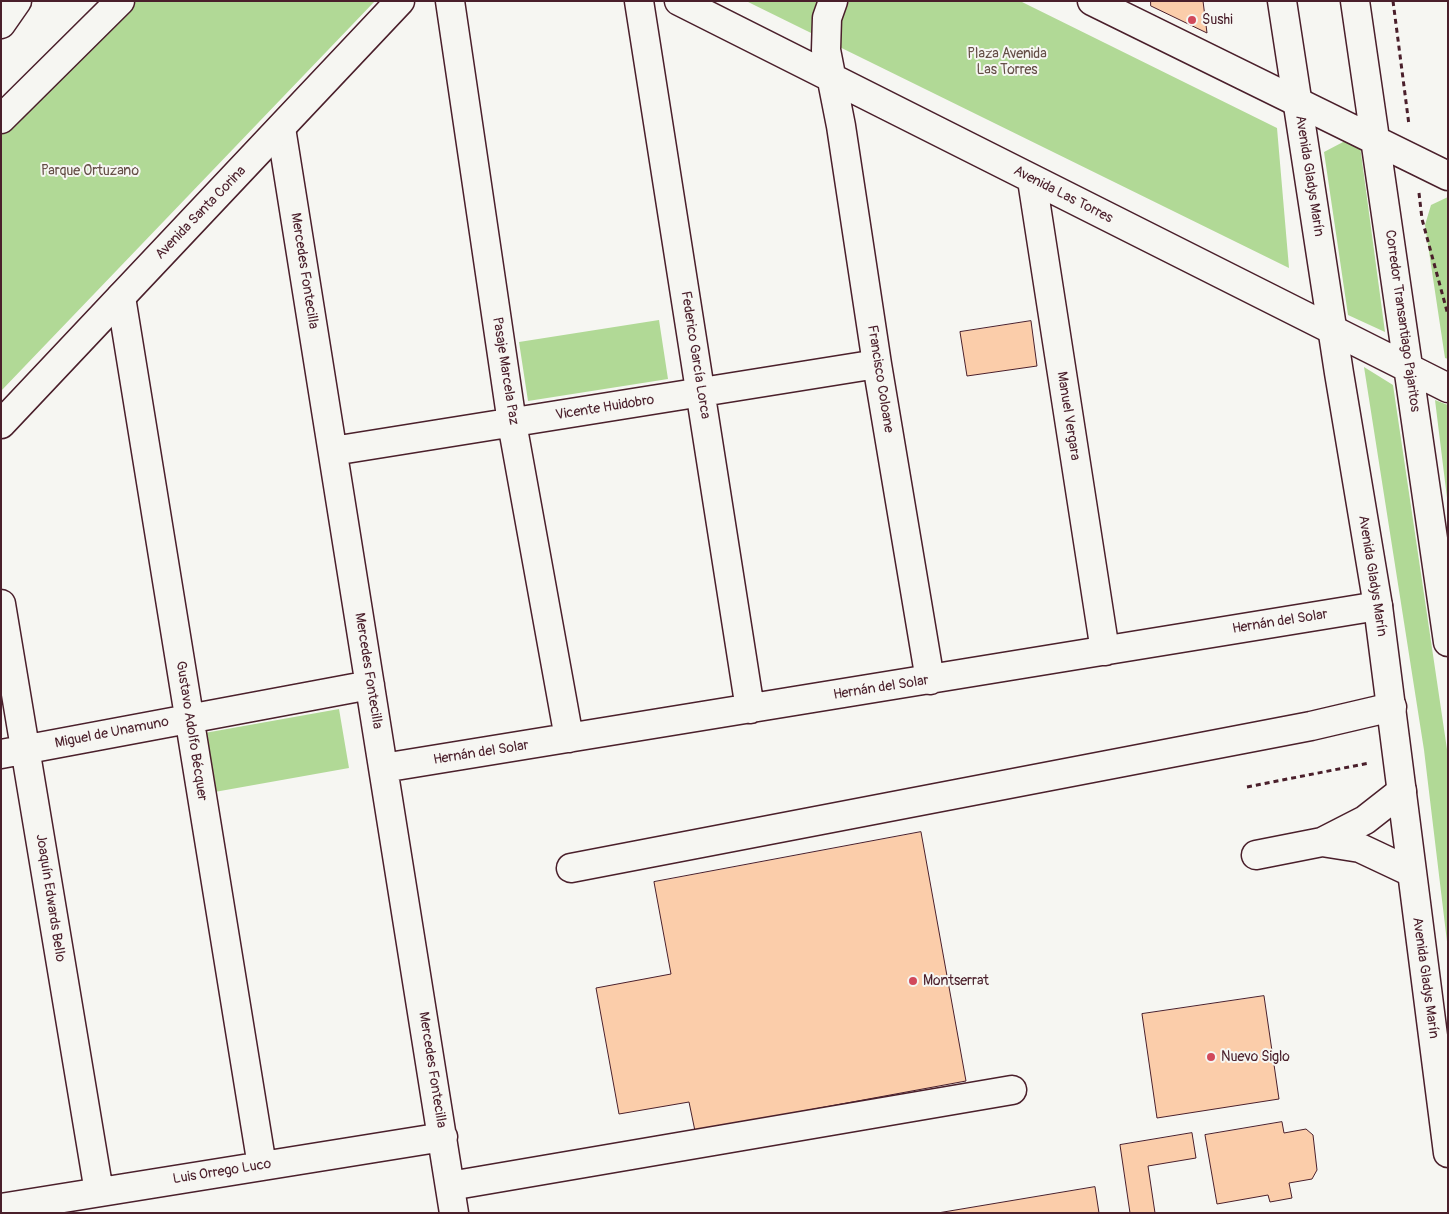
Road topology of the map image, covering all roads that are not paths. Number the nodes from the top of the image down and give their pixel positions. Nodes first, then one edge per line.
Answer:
1 (17, 1) edge
2 (120, 1) edge
3 (400, 1) edge
4 (450, 1) edge
5 (639, 1) edge
6 (679, 1) edge
7 (833, 1) edge
8 (1092, 1) edge
9 (1282, 1) edge
10 (1355, 1) edge
11 (1, 24) edge
12 (832, 78) junction
13 (1298, 104) junction
14 (1, 120) edge
15 (281, 128) junction
16 (1376, 143) junction
17 (1448, 176) edge
18 (1032, 180) junction
19 (121, 297) junction
20 (1333, 332) junction
21 (877, 364) junction
22 (1409, 369) junction
23 (1448, 388) edge
24 (701, 393) junction
25 (512, 423) junction
26 (1, 424) edge
27 (333, 451) junction
28 (1, 604) edge
29 (1378, 606) junction
30 (1448, 642) edge
31 (1105, 651) junction
32 (930, 680) junction
33 (370, 684) junction
34 (1392, 708) junction
35 (750, 709) junction
36 (189, 718) junction
37 (569, 738) junction
38 (13, 752) edge
39 (383, 768) junction
40 (1402, 791) junction
41 (1322, 842) junction
42 (1256, 854) dead end
43 (571, 868) dead end
44 (1411, 872) junction
45 (1012, 1090) dead end
46 (442, 1138) junction
47 (1448, 1153) edge
48 (262, 1166) junction
49 (450, 1186) junction
50 (99, 1192) junction
51 (1, 1208) edge
52 (454, 1213) edge

1 - 11 street
2 - 14 street
3 - 15 street, Avenida Santa Corina
4 - 25 street, Pasaje Marcela Paz
5 - 24 street, Federico García Lorca
6 - 12 street, Avenida Las Torres
7 - 12 street, Francisco Coloane
8 - 13 street
9 - 13 street, Avenida Gladys Marín
10 - 16 street, Corredor Transantiago Pajaritos
12 - 18 street, Avenida Las Torres
12 - 21 street, Francisco Coloane
13 - 16 street
13 - 20 street, Avenida Gladys Marín
15 - 19 street, Avenida Santa Corina
15 - 27 street, Mercedes Fontecilla
16 - 17 street
16 - 22 street, Corredor Transantiago Pajaritos
18 - 20 street, Avenida Las Torres
18 - 31 street, Manuel Vergara
19 - 26 street, Avenida Santa Corina
19 - 36 street, Gustavo Adolfo Bécquer
20 - 22 street, Avenida Las Torres
20 - 29 street, Avenida Gladys Marín
21 - 24 street, Vicente Huidobro
21 - 32 street, Francisco Coloane
22 - 23 street, Avenida Las Torres
22 - 30 street, Corredor Transantiago Pajaritos
24 - 25 street, Vicente Huidobro
24 - 35 street, Federico García Lorca
25 - 27 street, Vicente Huidobro
25 - 37 street, Pasaje Marcela Paz
27 - 33 street, Mercedes Fontecilla
28 - 38 street, Joaquín Edwards Bello
29 - 31 street, Hernán del Solar
29 - 34 street, Avenida Gladys Marín
31 - 32 street, Hernán del Solar
32 - 35 street, Hernán del Solar
33 - 36 street, Miguel de Unamuno
33 - 39 street, Mercedes Fontecilla
34 - 40 street, Avenida Gladys Marín
34 - 43 street
35 - 37 street, Hernán del Solar
36 - 38 street, Miguel de Unamuno
36 - 48 street, Gustavo Adolfo Bécquer
37 - 39 street, Hernán del Solar
38 - 50 street, Joaquín Edwards Bello
39 - 46 street, Mercedes Fontecilla
40 - 41 street
40 - 44 street, Avenida Gladys Marín
41 - 42 street
41 - 44 street
44 - 47 street, Avenida Gladys Marín
45 - 49 street
46 - 48 street, Luis Orrego Luco
46 - 49 street, Mercedes Fontecilla
48 - 50 street, Luis Orrego Luco
49 - 52 street, Mercedes Fontecilla
50 - 51 street, Luis Orrego Luco

